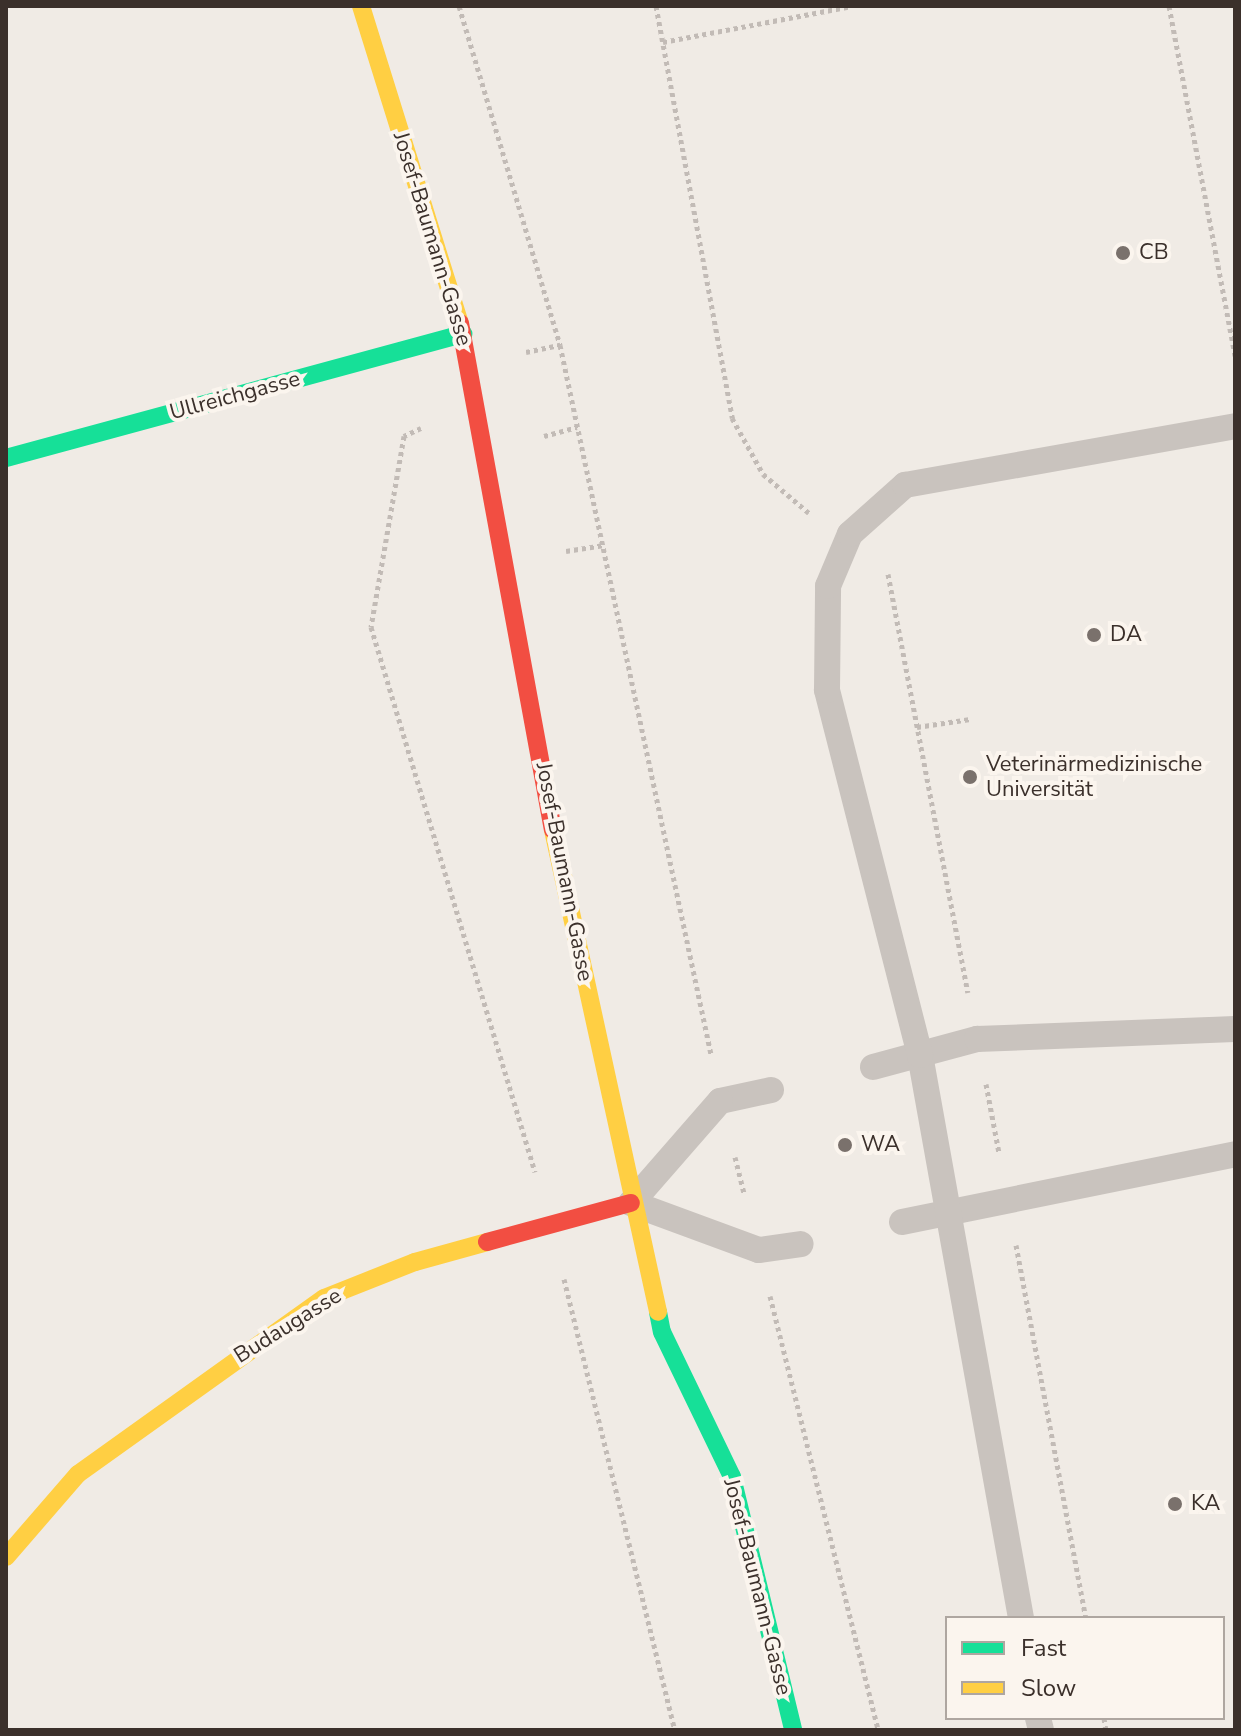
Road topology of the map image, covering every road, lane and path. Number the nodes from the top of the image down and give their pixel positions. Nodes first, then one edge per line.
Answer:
1 (361, 6) edge
2 (459, 6) edge
3 (851, 6) edge
4 (1169, 6) edge
5 (663, 42) dead end
6 (463, 334) junction
7 (1235, 356) edge
8 (476, 402) junction
9 (1235, 426) edge
10 (577, 427) junction
11 (544, 436) dead end
12 (6, 458) edge
13 (603, 545) junction
14 (566, 551) dead end
15 (970, 719) dead end
16 (917, 727) dead end
17 (1235, 1029) edge
18 (920, 1055) junction
19 (873, 1067) dead end
20 (771, 1090) dead end
21 (720, 1101) junction
22 (1235, 1154) edge
23 (631, 1203) junction
24 (950, 1213) junction
25 (902, 1222) dead end
26 (551, 1225) junction
27 (801, 1244) dead end
28 (759, 1250) junction
29 (6, 1557) edge
30 (1021, 1616) edge
31 (675, 1730) edge
32 (793, 1730) edge
33 (878, 1730) edge

1 - 6 street, Josef-Baumann-Gasse
2 - 10 path
3 - 5 path
4 - 7 path
6 - 8 street, Josef-Baumann-Gasse
6 - 12 street, Ullreichgasse
8 - 23 street, Josef-Baumann-Gasse
8 - 26 path
9 - 18 lane
10 - 11 path
10 - 13 path
13 - 14 path
13 - 21 path
15 - 16 path
17 - 18 lane
18 - 19 lane
18 - 24 lane
20 - 21 lane
21 - 23 lane
21 - 28 path
22 - 24 lane
23 - 26 street, Budaugasse
23 - 28 lane
23 - 32 street, Josef-Baumann-Gasse
24 - 25 lane
24 - 30 lane
26 - 29 street, Budaugasse
26 - 31 path
27 - 28 lane
28 - 33 path

